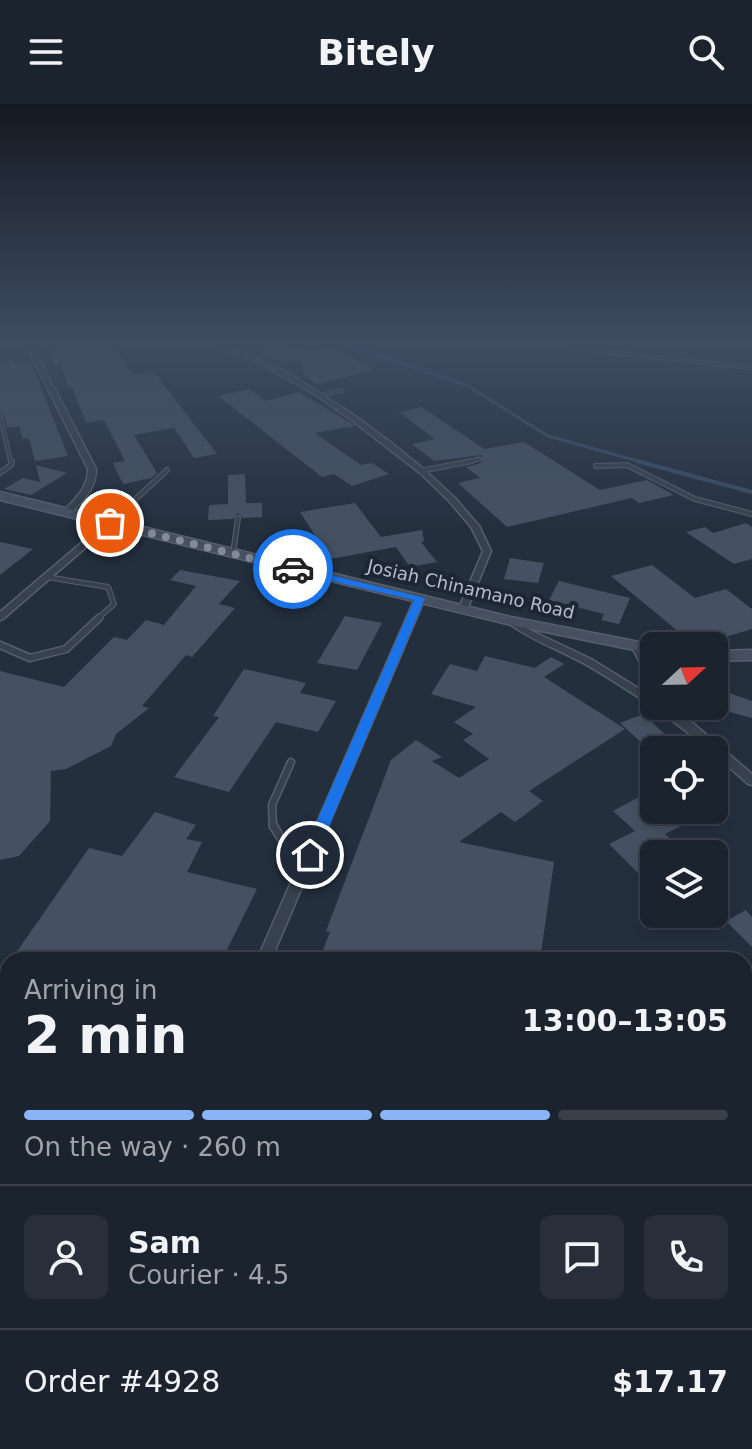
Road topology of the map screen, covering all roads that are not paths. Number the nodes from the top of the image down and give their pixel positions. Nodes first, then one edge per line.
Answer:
1 (59, 404) edge
2 (330, 404) edge
3 (0, 416) edge
4 (479, 459) dead end
5 (596, 466) dead end
6 (167, 470) dead end
7 (420, 471) junction
8 (0, 473) edge
9 (0, 496) edge
10 (67, 512) junction
11 (752, 514) edge
12 (238, 518) dead end
13 (110, 523) junction
14 (233, 554) junction
15 (47, 577) junction
16 (420, 598) junction
17 (464, 608) junction
18 (0, 617) edge
19 (511, 621) junction
20 (0, 645) edge
21 (637, 647) junction
22 (640, 647) edge
23 (640, 653) edge
24 (752, 655) edge
25 (728, 656) edge
26 (640, 694) edge
27 (681, 720) edge
28 (684, 722) joint
29 (291, 762) dead end
30 (752, 781) edge
31 (310, 855) junction
32 (268, 952) edge

1 - 10 street
2 - 7 street
3 - 8 lane
4 - 7 lane
5 - 11 lane
6 - 13 lane
7 - 17 street
9 - 10 street, Josiah Chinamano Road
10 - 13 street, Josiah Chinamano Road
12 - 14 lane
13 - 14 street, Josiah Chinamano Road
13 - 15 street
14 - 16 street, Josiah Chinamano Road
15 - 18 street
15 - 20 lane
16 - 17 street, Josiah Chinamano Road
16 - 31 street
17 - 19 street, Josiah Chinamano Road
19 - 21 street, Josiah Chinamano Road
19 - 26 street
21 - 22 street, Josiah Chinamano Road
21 - 23 street
24 - 25 street
27 - 28 street
28 - 30 street
29 - 31 lane
31 - 32 street

